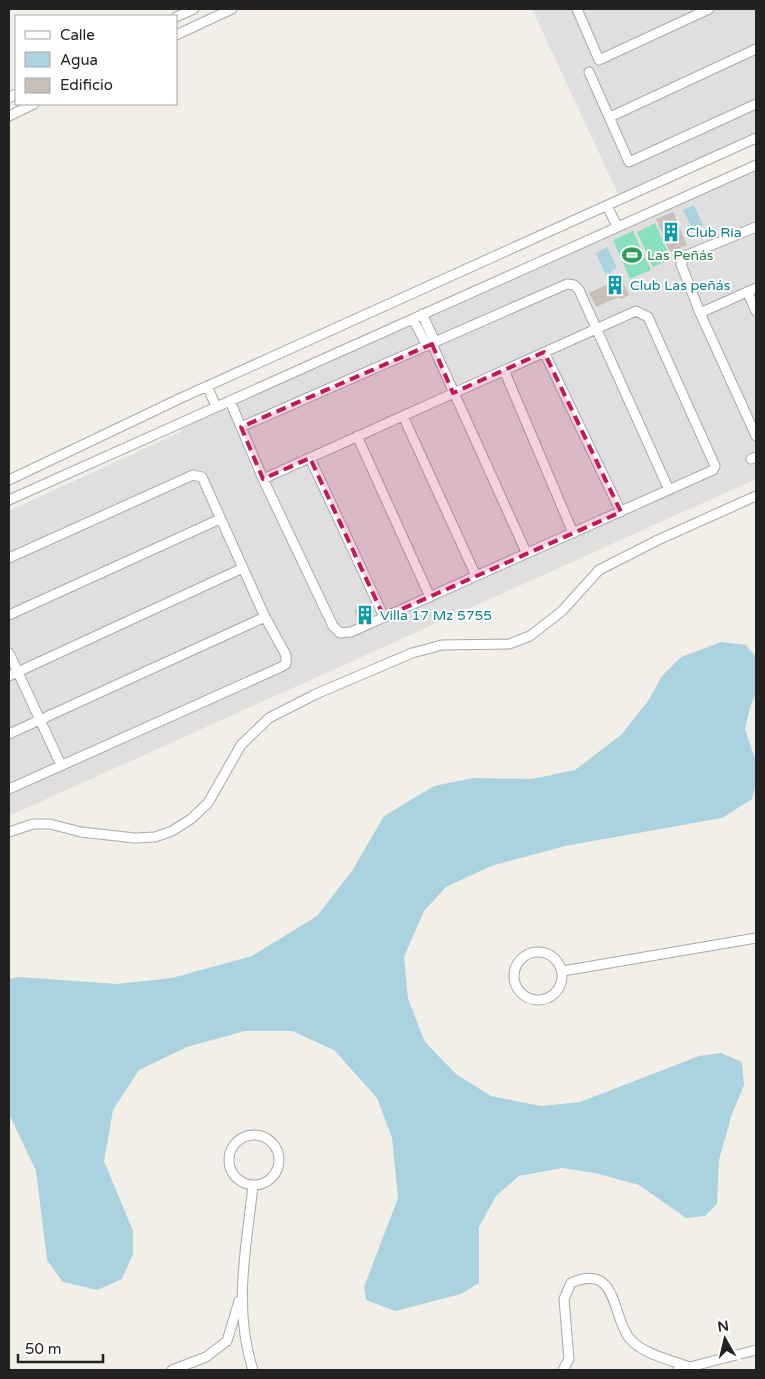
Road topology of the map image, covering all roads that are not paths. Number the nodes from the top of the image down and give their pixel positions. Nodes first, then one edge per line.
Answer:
1 (194, 9) edge
2 (232, 9) edge
3 (577, 9) edge
4 (709, 9) edge
5 (178, 16) edge
6 (178, 34) edge
7 (756, 49) edge
8 (590, 72) dead end
9 (756, 104) edge
10 (32, 105) edge
11 (9, 116) edge
12 (610, 117) junction
13 (756, 138) edge
14 (756, 165) edge
15 (607, 206) junction
16 (617, 226) junction
17 (756, 227) edge
18 (752, 290) edge
19 (756, 311) edge
20 (700, 313) junction
21 (422, 314) junction
22 (414, 319) junction
23 (596, 328) junction
24 (432, 344) junction
25 (544, 352) junction
26 (504, 370) junction
27 (208, 386) junction
28 (453, 393) junction
29 (230, 401) junction
30 (216, 406) junction
31 (403, 416) junction
32 (241, 427) junction
33 (358, 436) junction
34 (756, 436) edge
35 (310, 458) junction
36 (263, 479) junction
37 (9, 480) edge
38 (669, 490) junction
39 (756, 496) edge
40 (9, 500) edge
41 (621, 512) junction
42 (220, 519) junction
43 (573, 533) junction
44 (526, 552) junction
45 (9, 558) edge
46 (243, 568) junction
47 (476, 576) junction
48 (430, 597) junction
49 (9, 615) edge
50 (384, 617) junction
51 (265, 618) junction
52 (9, 653) edge
53 (13, 674) edge
54 (40, 720) junction
55 (9, 734) edge
56 (61, 765) junction
57 (9, 789) edge
58 (9, 832) edge
59 (756, 938) edge
60 (563, 971) junction
61 (253, 1186) junction
62 (242, 1294) junction
63 (756, 1350) edge
64 (689, 1367) junction
65 (172, 1370) edge
66 (253, 1370) edge
67 (563, 1370) edge
68 (678, 1370) edge

1 - 5 street
2 - 6 street
3 - 4 street
7 - 12 street
8 - 12 street
9 - 12 street
10 - 11 street
13 - 15 street
14 - 16 street
15 - 16 street
15 - 27 street
16 - 21 street
17 - 20 street
18 - 19 street
18 - 20 street
20 - 34 street
21 - 22 street
21 - 24 street
22 - 24 street
22 - 29 street
23 - 24 street
23 - 25 street
23 - 38 street
23 - 38 street
24 - 28 street
24 - 32 street
25 - 26 street
25 - 41 street
26 - 28 street
26 - 43 street
27 - 30 street
27 - 37 street
28 - 31 street
28 - 44 street
29 - 30 street
29 - 32 street
30 - 40 street
31 - 33 street
31 - 47 street
32 - 36 street
33 - 35 street
33 - 48 street
35 - 36 street
35 - 50 street
36 - 50 street
38 - 41 street
39 - 58 street
41 - 43 street
42 - 45 street
42 - 46 street
42 - 49 street
43 - 44 street
44 - 47 street
46 - 51 street
46 - 53 street
47 - 48 street
48 - 50 street
51 - 54 street
51 - 56 street
52 - 53 street
53 - 54 street
54 - 55 street
54 - 56 street
56 - 57 street
59 - 60 street
60 - 60 street
61 - 61 street
61 - 62 street
62 - 65 street
62 - 66 street
63 - 64 street
64 - 67 street
64 - 68 street

